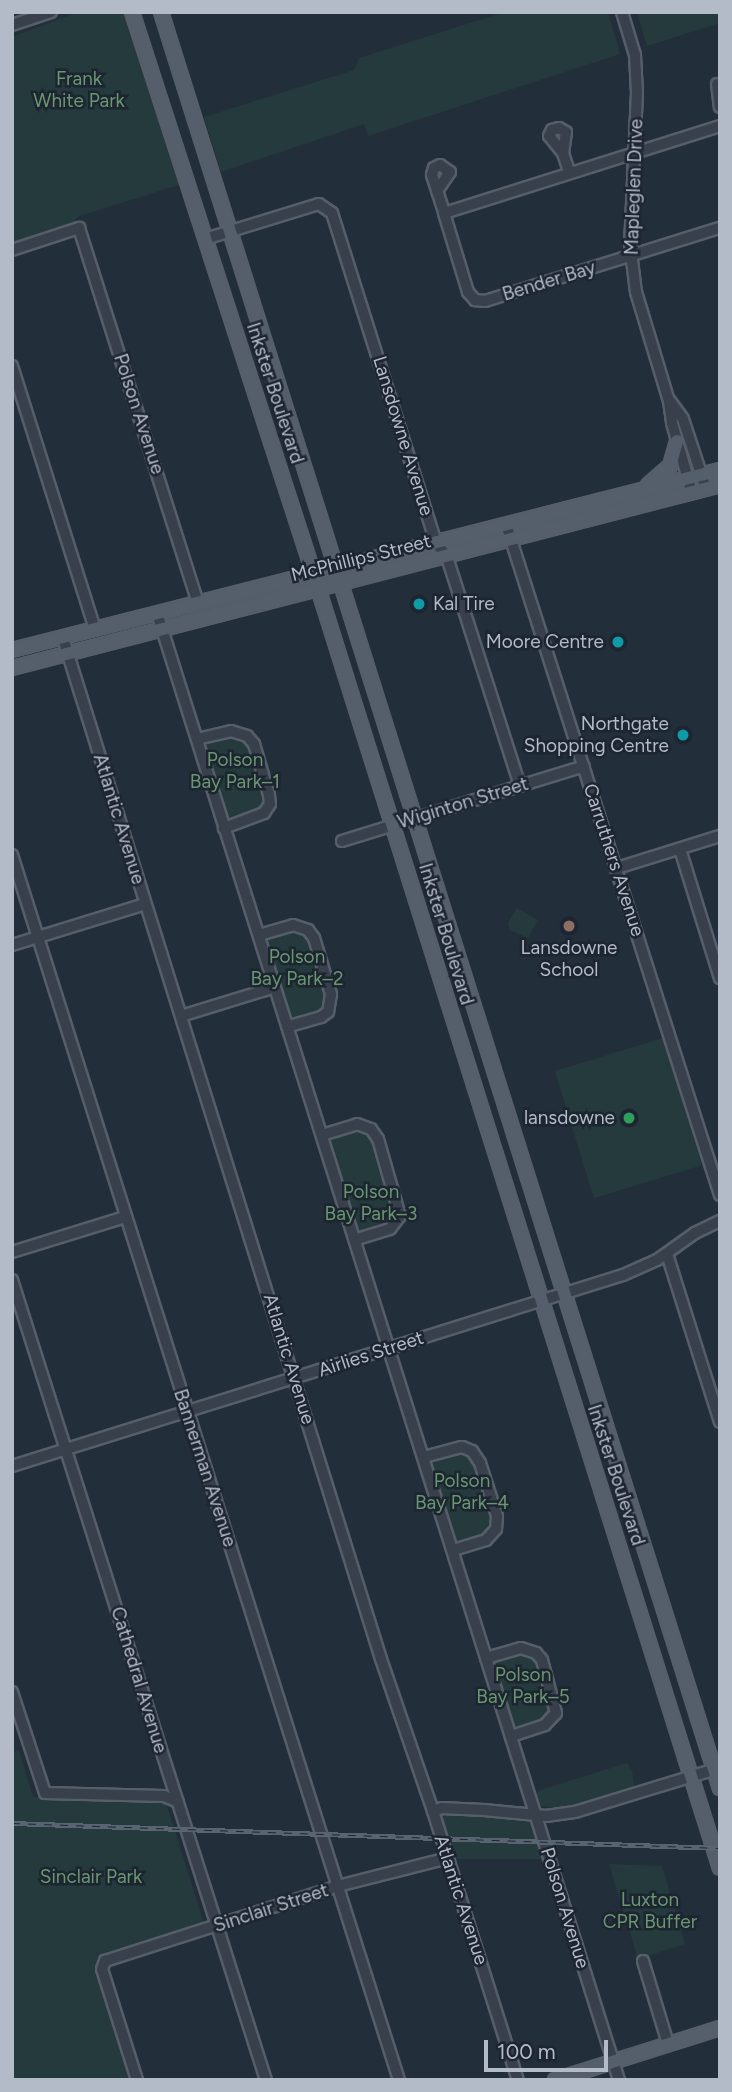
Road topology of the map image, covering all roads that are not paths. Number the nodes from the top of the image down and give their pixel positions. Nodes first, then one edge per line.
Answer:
1 (51, 12) edge
2 (132, 12) edge
3 (161, 12) edge
4 (622, 12) edge
5 (12, 25) edge
6 (717, 84) dead end
7 (720, 107) edge
8 (720, 126) edge
9 (635, 152) junction
10 (563, 153) dead end
11 (569, 172) junction
12 (437, 191) dead end
13 (444, 213) junction
14 (720, 228) edge
15 (229, 232) junction
16 (205, 239) junction
17 (12, 250) edge
18 (631, 255) junction
19 (12, 366) edge
20 (670, 401) junction
21 (677, 441) junction
22 (720, 470) edge
23 (702, 474) junction
24 (688, 478) junction
25 (720, 485) edge
26 (643, 489) junction
27 (706, 489) junction
28 (692, 493) junction
29 (506, 524) junction
30 (510, 540) junction
31 (436, 542) junction
32 (447, 557) junction
33 (334, 567) junction
34 (313, 572) junction
35 (338, 583) junction
36 (317, 588) junction
37 (197, 601) junction
38 (158, 613) junction
39 (95, 629) junction
40 (162, 631) junction
41 (63, 638) junction
42 (12, 650) edge
43 (67, 654) junction
44 (12, 668) edge
45 (197, 739) junction
46 (584, 766) junction
47 (520, 786) junction
48 (416, 818) junction
49 (392, 825) junction
50 (224, 828) junction
51 (720, 836) edge
52 (342, 841) dead end
53 (680, 849) junction
54 (12, 855) edge
55 (617, 868) junction
56 (145, 904) junction
57 (259, 935) junction
58 (39, 937) junction
59 (12, 945) edge
60 (720, 978) edge
61 (275, 987) junction
62 (181, 1016) junction
63 (287, 1027) junction
64 (322, 1135) junction
65 (720, 1195) edge
66 (125, 1216) junction
67 (720, 1221) edge
68 (355, 1240) junction
69 (12, 1252) edge
70 (667, 1254) junction
71 (12, 1280) edge
72 (564, 1293) junction
73 (540, 1301) junction
74 (389, 1349) junction
75 (295, 1378) junction
76 (188, 1413) junction
77 (720, 1422) edge
78 (67, 1449) junction
79 (424, 1457) junction
80 (12, 1466) edge
81 (453, 1550) junction
82 (486, 1658) junction
83 (12, 1692) edge
84 (511, 1736) junction
85 (717, 1768) edge
86 (691, 1776) junction
87 (720, 1788) edge
88 (178, 1802) junction
89 (433, 1811) junction
90 (536, 1813) junction
91 (448, 1858) junction
92 (720, 1868) edge
93 (338, 1886) junction
94 (217, 1925) junction
95 (643, 1961) dead end
96 (720, 2028) edge
97 (668, 2044) junction
98 (613, 2062) junction
99 (137, 2080) edge
100 (266, 2080) edge
101 (399, 2080) edge
102 (518, 2080) edge
103 (555, 2080) edge
104 (619, 2080) edge

1 - 5 street
2 - 16 main road, Inkster Boulevard
3 - 15 main road, Inkster Boulevard
4 - 9 street, Mapleglen Drive
6 - 7 street
8 - 9 street
9 - 11 street
9 - 18 street, Mapleglen Drive
10 - 11 street
11 - 13 street
12 - 13 street, Bender Bay
13 - 18 street, Bender Bay
14 - 18 street
15 - 16 street, Lansdowne Avenue
15 - 31 street, Lansdowne Avenue
15 - 33 main road, Inkster Boulevard
16 - 34 main road, Inkster Boulevard
17 - 37 street, Polson Avenue
18 - 20 street, Mapleglen Drive
19 - 39 street
20 - 21 street, Mapleglen Drive
20 - 23 street, Mapleglen Drive
21 - 24 street, Mapleglen Drive
21 - 26 main road
22 - 23 main road, McPhillips Street
23 - 24 main road, McPhillips Street
23 - 27 street, Mapleglen Drive
24 - 26 main road, McPhillips Street
24 - 28 street, Mapleglen Drive
25 - 27 main road, McPhillips Street
26 - 29 main road, McPhillips Street
27 - 28 main road, McPhillips Street
28 - 30 main road, McPhillips Street
29 - 30 street, Carruthers Avenue
29 - 31 main road, McPhillips Street
30 - 32 main road, McPhillips Street
30 - 46 street, Carruthers Avenue
31 - 32 street, Lansdowne Avenue
31 - 33 main road, McPhillips Street
32 - 35 main road, McPhillips Street
32 - 47 street, Lansdowne Avenue
33 - 34 main road, McPhillips Street
33 - 35 main road, Inkster Boulevard
34 - 36 main road, Inkster Boulevard
34 - 37 main road, McPhillips Street
35 - 36 main road, McPhillips Street
35 - 48 main road, Inkster Boulevard
36 - 40 main road, McPhillips Street
36 - 49 main road, Inkster Boulevard
37 - 38 main road, McPhillips Street
38 - 39 main road, McPhillips Street
38 - 40 street, Polson Avenue
39 - 41 main road, McPhillips Street
40 - 43 main road, McPhillips Street
40 - 45 street, Polson Avenue
41 - 42 main road, McPhillips Street
41 - 43 street, Atlantic Avenue
43 - 44 main road, McPhillips Street
43 - 56 street, Atlantic Avenue
45 - 50 street, Polson Avenue
45 - 50 street
46 - 47 street, Wiginton Street
46 - 55 street, Carruthers Avenue
47 - 48 street, Wiginton Street
48 - 49 street, Wiginton Street
48 - 72 main road, Inkster Boulevard
49 - 52 street, Wiginton Street
49 - 73 main road, Inkster Boulevard
50 - 57 street, Polson Avenue
51 - 53 street
53 - 55 street
53 - 60 street
54 - 58 street, Bannerman Avenue
55 - 65 street, Carruthers Avenue
56 - 58 street
56 - 62 street, Atlantic Avenue
57 - 61 street, Polson Avenue
57 - 63 street
58 - 59 street
58 - 66 street, Bannerman Avenue
61 - 62 street
61 - 63 street, Polson Avenue
62 - 75 street, Atlantic Avenue
63 - 64 street, Polson Avenue
64 - 68 street, Polson Avenue
64 - 68 street
66 - 69 street
66 - 76 street, Bannerman Avenue
67 - 70 street, Airlies Street
68 - 74 street, Polson Avenue
70 - 72 street, Airlies Street
70 - 77 street
71 - 78 street, Cathedral Avenue
72 - 73 street, Airlies Street
72 - 85 main road, Inkster Boulevard
73 - 74 street, Airlies Street
73 - 86 main road, Inkster Boulevard
74 - 75 street, Airlies Street
74 - 79 street, Polson Avenue
75 - 76 street, Airlies Street
75 - 89 street, Atlantic Avenue
76 - 78 street, Airlies Street
76 - 93 street, Bannerman Avenue
78 - 80 street, Airlies Street
78 - 88 street, Cathedral Avenue
79 - 81 street, Polson Avenue
79 - 81 street
81 - 82 street, Polson Avenue
82 - 84 street, Polson Avenue
82 - 84 street
83 - 88 street
84 - 90 street, Polson Avenue
85 - 86 street
85 - 87 main road, Inkster Boulevard
86 - 90 street
86 - 92 main road, Inkster Boulevard
88 - 94 street, Cathedral Avenue
89 - 90 street
89 - 91 street, Atlantic Avenue
90 - 98 street, Polson Avenue
91 - 93 street, Sinclair Street
91 - 102 street, Atlantic Avenue
93 - 94 street, Sinclair Street
93 - 101 street, Bannerman Avenue
94 - 99 street, Sinclair Street
94 - 100 street, Cathedral Avenue
95 - 97 street
96 - 97 main road
97 - 98 main road
98 - 103 main road
98 - 104 street, Polson Avenue

